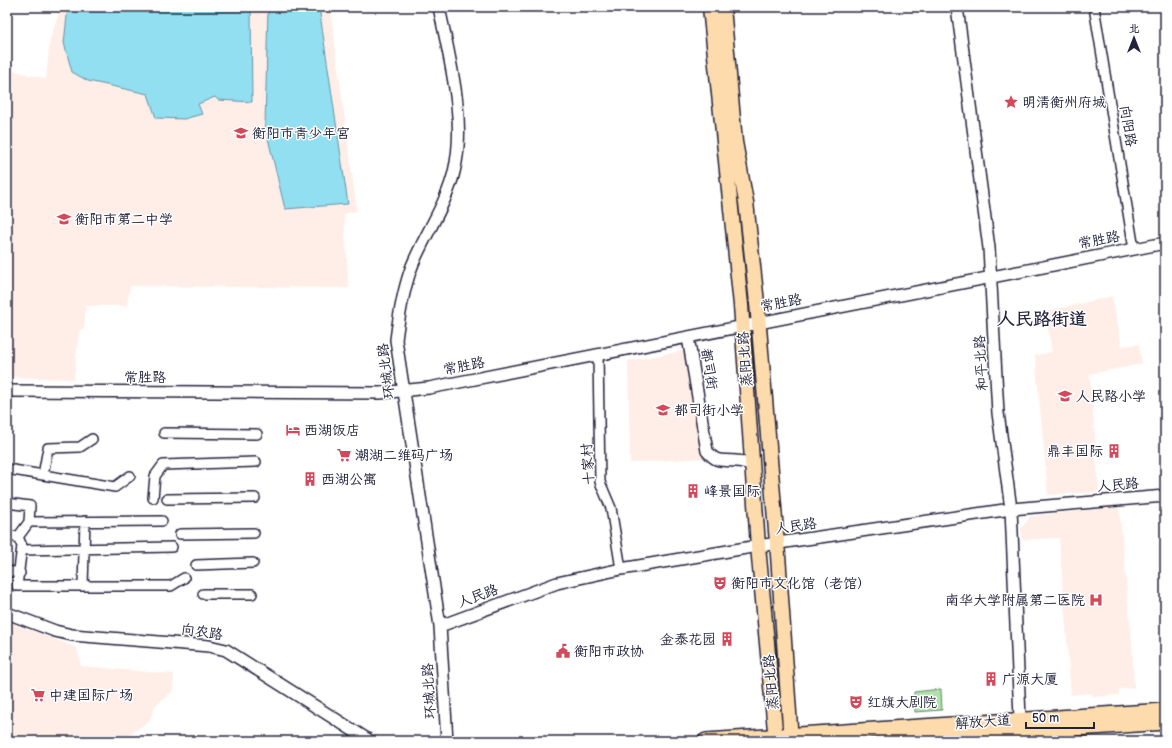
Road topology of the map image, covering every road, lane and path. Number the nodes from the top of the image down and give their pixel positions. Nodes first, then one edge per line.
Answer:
1 (438, 7) edge
2 (710, 7) edge
3 (723, 7) edge
4 (957, 7) edge
5 (1094, 7) edge
6 (1165, 242) edge
7 (1134, 249) junction
8 (991, 277) junction
9 (758, 323) junction
10 (742, 326) junction
11 (688, 337) junction
12 (598, 355) junction
13 (7, 386) edge
14 (403, 390) junction
15 (7, 391) edge
16 (164, 433) dead end
17 (257, 434) dead end
18 (92, 439) dead end
19 (256, 462) dead end
20 (752, 464) junction
21 (7, 469) edge
22 (43, 475) junction
23 (130, 476) dead end
24 (1165, 496) edge
25 (153, 498) dead end
26 (255, 498) dead end
27 (167, 499) dead end
28 (7, 502) edge
29 (1011, 509) junction
30 (85, 521) junction
31 (162, 521) dead end
32 (29, 522) junction
33 (254, 533) dead end
34 (180, 534) dead end
35 (7, 535) edge
36 (18, 537) junction
37 (777, 544) junction
38 (758, 546) junction
39 (172, 547) dead end
40 (84, 548) junction
41 (22, 550) junction
42 (254, 563) dead end
43 (196, 565) dead end
44 (621, 569) junction
45 (7, 571) edge
46 (20, 573) junction
47 (184, 578) dead end
48 (83, 585) junction
49 (203, 594) dead end
50 (252, 594) dead end
51 (7, 613) edge
52 (440, 626) junction
53 (1165, 711) edge
54 (1165, 722) edge
55 (1020, 731) edge
56 (776, 738) edge
57 (791, 738) edge
58 (370, 741) edge
59 (447, 741) edge
60 (706, 741) edge
61 (886, 741) edge

1 - 14 street, 环城北路
2 - 10 main road, 蒸阳北路
3 - 9 main road, 蒸阳北路
4 - 8 street, 和平北路
5 - 7 street, 向阳路
6 - 7 street, 常胜路
7 - 8 street, 常胜路
8 - 9 street, 常胜路
8 - 29 street, 和平北路
9 - 10 street, 常胜路
9 - 37 main road, 蒸阳北路
10 - 11 street, 常胜路
10 - 20 main road, 蒸阳北路
11 - 12 street, 常胜路
11 - 20 street, 都司街
12 - 14 street, 常胜路
12 - 44 street, 十家村
13 - 14 street, 常胜路
14 - 15 street, 常胜路
14 - 52 street, 环城北路
16 - 17 street
18 - 22 street
19 - 25 street
20 - 38 main road, 蒸阳北路
21 - 22 street
22 - 23 street
24 - 29 street, 人民路
26 - 27 street
28 - 32 street
29 - 37 street, 人民路
29 - 55 street, 和平北路
30 - 31 street
30 - 32 street
30 - 40 street
32 - 36 street
33 - 34 street
35 - 36 street
36 - 41 street
37 - 38 street, 人民路
37 - 57 main road, 蒸阳北路
38 - 44 street, 人民路
38 - 56 main road, 蒸阳北路
39 - 40 street
40 - 41 street
40 - 48 street
41 - 46 street
42 - 43 street
44 - 52 street, 人民路
45 - 46 street
46 - 48 street
47 - 48 street
49 - 50 street
51 - 58 street, 向农路
52 - 59 street, 环城北路
53 - 55 highway, 解放大道
54 - 55 highway, 解放大道
55 - 57 highway, 解放大道
55 - 61 highway, 解放大道
56 - 57 highway, 解放大道
56 - 60 highway, 解放大道

